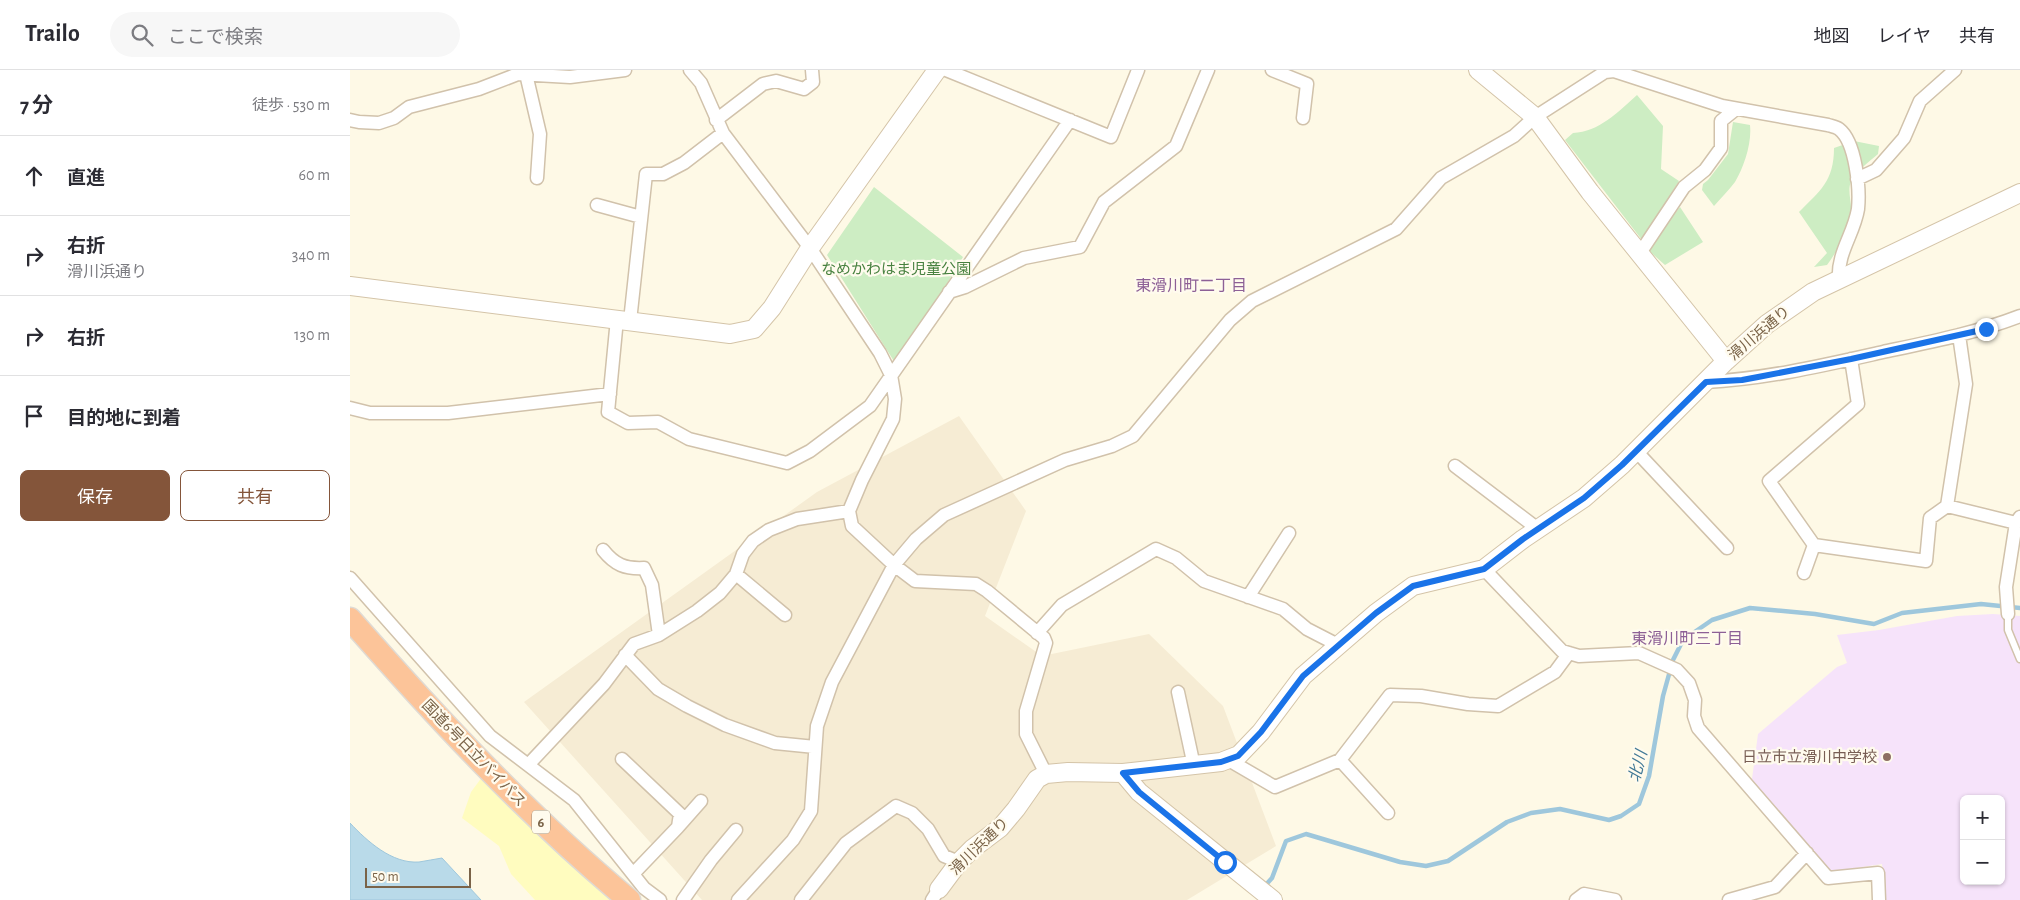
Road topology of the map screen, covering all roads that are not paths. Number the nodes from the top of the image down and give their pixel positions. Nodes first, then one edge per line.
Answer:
1 (625, 70) edge
2 (690, 70) edge
3 (812, 70) edge
4 (937, 70) edge
5 (946, 70) edge
6 (1138, 70) edge
7 (1208, 70) edge
8 (1272, 70) edge
9 (1478, 70) edge
10 (1955, 70) edge
11 (1606, 71) edge
12 (519, 73) edge
13 (1736, 109) junction
14 (1535, 117) junction
15 (1303, 118) dead end
16 (350, 120) edge
17 (716, 120) junction
18 (1070, 120) junction
19 (723, 133) junction
20 (537, 178) dead end
21 (1857, 178) junction
22 (2020, 193) edge
23 (597, 205) dead end
24 (642, 217) junction
25 (810, 248) junction
26 (1640, 253) junction
27 (1839, 279) junction
28 (350, 286) edge
29 (949, 292) junction
30 (2020, 316) edge
31 (624, 320) junction
32 (1959, 335) junction
33 (1851, 359) junction
34 (1726, 361) junction
35 (891, 375) junction
36 (1706, 382) junction
37 (610, 394) junction
38 (350, 408) edge
39 (1636, 451) junction
40 (1455, 466) dead end
41 (1947, 506) junction
42 (849, 511) junction
43 (2018, 520) edge
44 (1538, 529) junction
45 (1290, 532) dead end
46 (1814, 545) junction
47 (1728, 548) dead end
48 (603, 550) dead end
49 (894, 565) junction
50 (2015, 566) edge
51 (1484, 569) junction
52 (1804, 573) dead end
53 (736, 574) junction
54 (350, 578) edge
55 (1248, 597) junction
56 (2008, 614) joint
57 (785, 615) dead end
58 (350, 619) edge
59 (1037, 633) junction
60 (659, 635) junction
61 (1338, 646) junction
62 (1569, 653) junction
63 (625, 656) junction
64 (2020, 659) edge
65 (1178, 692) dead end
66 (815, 747) junction
67 (622, 759) dead end
68 (1227, 760) junction
69 (1340, 760) junction
70 (529, 764) junction
71 (1194, 766) junction
72 (1123, 773) junction
73 (1046, 774) junction
74 (701, 801) dead end
75 (1388, 813) dead end
76 (678, 827) junction
77 (736, 830) dead end
78 (1807, 853) junction
79 (959, 862) junction
80 (633, 874) junction
81 (935, 894) edge
82 (629, 900) edge
83 (660, 900) edge
84 (683, 900) edge
85 (738, 900) edge
86 (801, 900) edge
87 (1273, 900) edge
88 (1576, 900) edge
89 (1615, 900) edge
90 (1729, 900) edge
91 (1879, 900) edge

1 - 12 street
2 - 17 street
3 - 17 street
4 - 25 street
5 - 18 street
6 - 18 street
7 - 29 street
8 - 15 street
9 - 14 street
10 - 21 street
11 - 13 street
11 - 14 street
12 - 16 street
12 - 20 street
13 - 21 street
13 - 26 street
14 - 26 street
14 - 49 street
17 - 19 street
18 - 29 street
19 - 24 street
19 - 25 street
21 - 27 street
22 - 27 street, 滑川浜通り
23 - 24 street
24 - 31 street
25 - 31 street
25 - 35 street
26 - 34 street
27 - 34 street, 滑川浜通り
28 - 31 street
29 - 35 street
30 - 32 street
31 - 37 street
32 - 33 street
32 - 41 street
33 - 36 street
33 - 46 street
34 - 36 street, 滑川浜通り
35 - 37 street
35 - 42 street
36 - 39 street, 滑川浜通り
37 - 38 street
39 - 44 street, 滑川浜通り
39 - 47 street
40 - 44 street
41 - 43 street
41 - 46 street
42 - 49 street
42 - 53 street
43 - 50 street
44 - 51 street, 滑川浜通り
45 - 55 street
46 - 52 street
48 - 60 street
49 - 59 street
49 - 66 street
50 - 56 street
51 - 61 street, 滑川浜通り
51 - 62 street
53 - 57 street
53 - 60 street
54 - 70 street
55 - 59 street
55 - 61 street
56 - 64 lane
58 - 82 highway, 国道6号日立バイパス / 6
59 - 73 street
60 - 63 street
61 - 68 street, 滑川浜通り
62 - 69 street
62 - 78 street
63 - 66 street
63 - 70 street
65 - 71 street
66 - 85 street
67 - 76 street
68 - 69 street
68 - 71 street, 滑川浜通り
69 - 75 street
70 - 80 street
71 - 72 street, 滑川浜通り
72 - 73 street, 滑川浜通り
72 - 87 street
73 - 79 street, 滑川浜通り
74 - 76 street
76 - 80 street
77 - 84 street
78 - 90 street
78 - 91 street
79 - 81 street, 滑川浜通り
79 - 86 street
80 - 83 street
88 - 89 street

